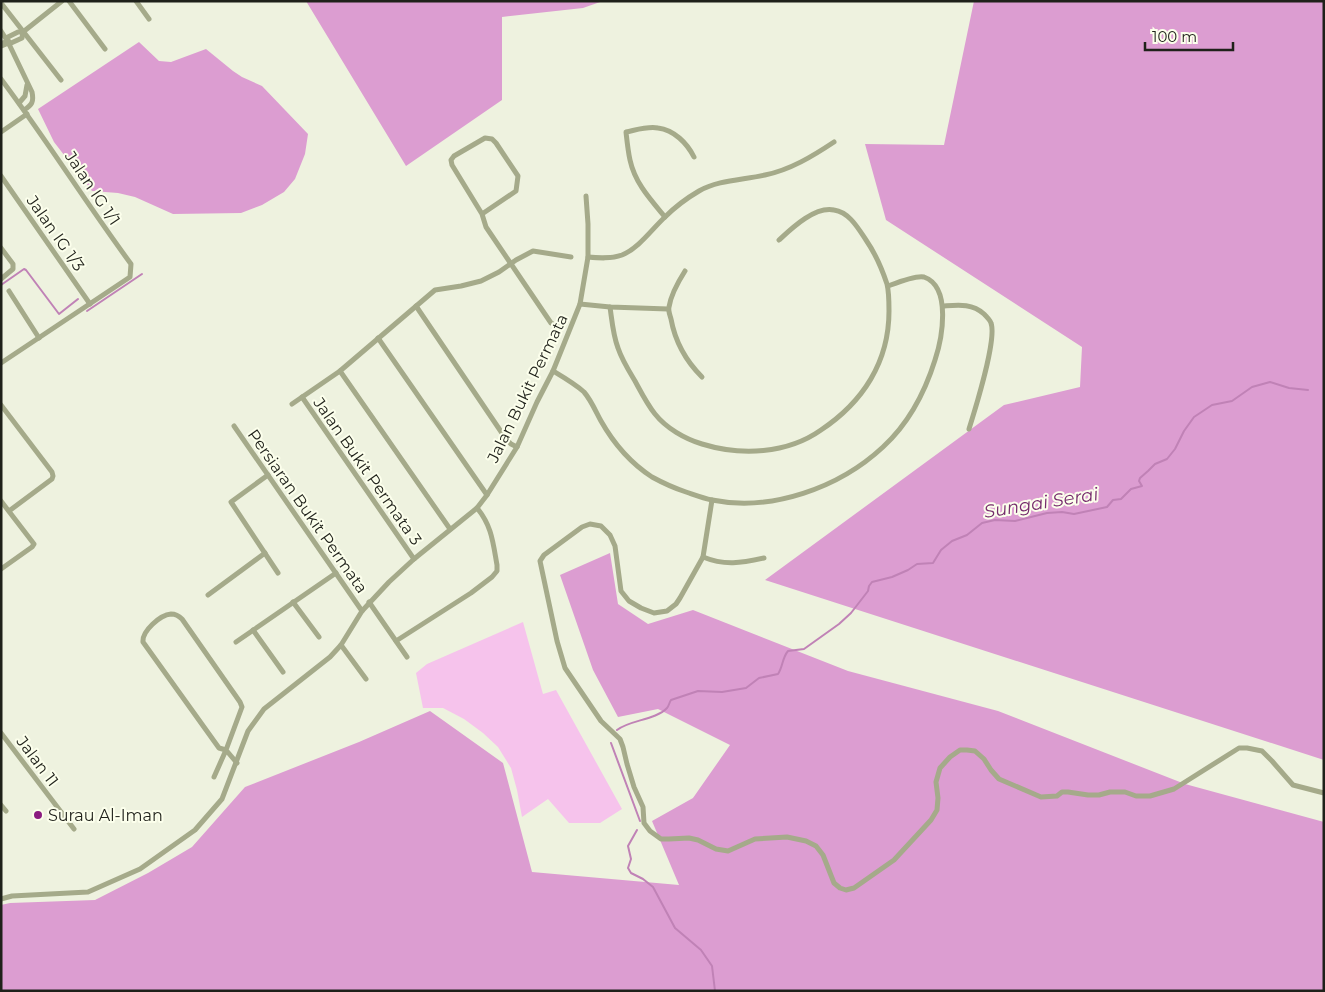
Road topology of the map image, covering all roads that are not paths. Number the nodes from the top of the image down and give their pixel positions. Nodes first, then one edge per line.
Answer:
1 (62, 1) edge
2 (69, 1) edge
3 (136, 1) edge
4 (1, 3) edge
5 (149, 19) dead end
6 (1, 31) edge
7 (23, 32) junction
8 (6, 42) edge
9 (105, 49) dead end
10 (1, 78) edge
11 (61, 80) dead end
12 (27, 82) junction
13 (19, 103) junction
14 (26, 112) junction
15 (1, 132) edge
16 (834, 142) dead end
17 (694, 156) dead end
18 (1, 176) edge
19 (586, 196) dead end
20 (482, 214) junction
21 (665, 217) junction
22 (779, 240) dead end
23 (1, 248) edge
24 (571, 257) dead end
25 (588, 257) junction
26 (510, 263) junction
27 (685, 271) dead end
28 (1, 279) edge
29 (888, 286) junction
30 (9, 291) dead end
31 (90, 304) junction
32 (580, 304) junction
33 (416, 306) junction
34 (943, 306) junction
35 (610, 307) junction
36 (668, 308) junction
37 (557, 326) dead end
38 (39, 338) junction
39 (378, 338) junction
40 (1, 363) edge
41 (340, 371) junction
42 (553, 371) junction
43 (702, 377) dead end
44 (302, 397) junction
45 (292, 404) dead end
46 (1, 405) edge
47 (234, 426) dead end
48 (969, 429) dead end
49 (517, 447) junction
50 (268, 475) junction
51 (487, 495) junction
52 (712, 500) junction
53 (1, 501) edge
54 (477, 508) junction
55 (9, 511) junction
56 (450, 529) junction
57 (265, 553) junction
58 (703, 557) junction
59 (764, 558) dead end
60 (414, 559) junction
61 (1, 569) edge
62 (278, 573) dead end
63 (336, 573) junction
64 (208, 595) dead end
65 (293, 602) junction
66 (369, 602) junction
67 (362, 611) junction
68 (253, 630) junction
69 (318, 637) dead end
70 (396, 641) junction
71 (236, 642) dead end
72 (341, 645) junction
73 (407, 658) dead end
74 (283, 672) dead end
75 (366, 679) dead end
76 (1, 733) edge
77 (226, 750) junction
78 (236, 763) junction
79 (214, 778) dead end
80 (1324, 793) edge
81 (1, 805) edge
82 (6, 811) dead end
83 (74, 828) dead end
84 (1, 899) edge

1 - 7 street
2 - 9 street
3 - 5 street
4 - 7 street
6 - 8 street
7 - 8 street
7 - 11 street
8 - 12 street
10 - 13 street, Jalan IG 1/1
12 - 13 street
12 - 14 street
13 - 14 street, Jalan IG 1/1
14 - 15 street
14 - 31 street, Jalan IG 1/1
16 - 21 street
17 - 21 street
18 - 31 street, Jalan IG 1/3
19 - 25 street, Jalan Bukit Permata
20 - 20 street
20 - 26 street
21 - 25 street
22 - 29 street
23 - 28 street
24 - 26 street
25 - 32 street, Jalan Bukit Permata
26 - 33 street
26 - 37 street
27 - 36 street
29 - 34 street
29 - 35 street
30 - 38 street
31 - 38 street
32 - 35 street
32 - 42 street, Jalan Bukit Permata
33 - 39 street
33 - 49 street
34 - 48 street
34 - 52 street
35 - 36 street
36 - 43 street
38 - 40 street
39 - 41 street
39 - 51 street
41 - 44 street
41 - 56 street
42 - 49 street, Jalan Bukit Permata
42 - 52 street
44 - 45 street
44 - 60 street, Jalan Bukit Permata 3
46 - 55 street
47 - 50 street, Persiaran Bukit Permata
49 - 51 street, Jalan Bukit Permata
50 - 57 street
50 - 63 street, Persiaran Bukit Permata
51 - 54 street, Jalan Bukit Permata
52 - 58 street
53 - 55 street
54 - 56 street, Jalan Bukit Permata
54 - 70 street
55 - 61 street
56 - 60 street, Jalan Bukit Permata
57 - 62 street
57 - 64 street
58 - 59 street
58 - 80 street
60 - 66 street, Jalan Bukit Permata
63 - 65 street
63 - 67 street, Persiaran Bukit Permata
65 - 68 street
65 - 69 street
66 - 67 street, Jalan Bukit Permata
66 - 70 street
67 - 72 street, Jalan Bukit Permata
68 - 71 street
68 - 74 street
70 - 73 street
72 - 75 street
72 - 78 street, Jalan Bukit Permata
76 - 83 street, Jalan 11
77 - 77 street
77 - 78 street
77 - 79 street
78 - 84 street, Jalan Bukit Permata
81 - 82 street

